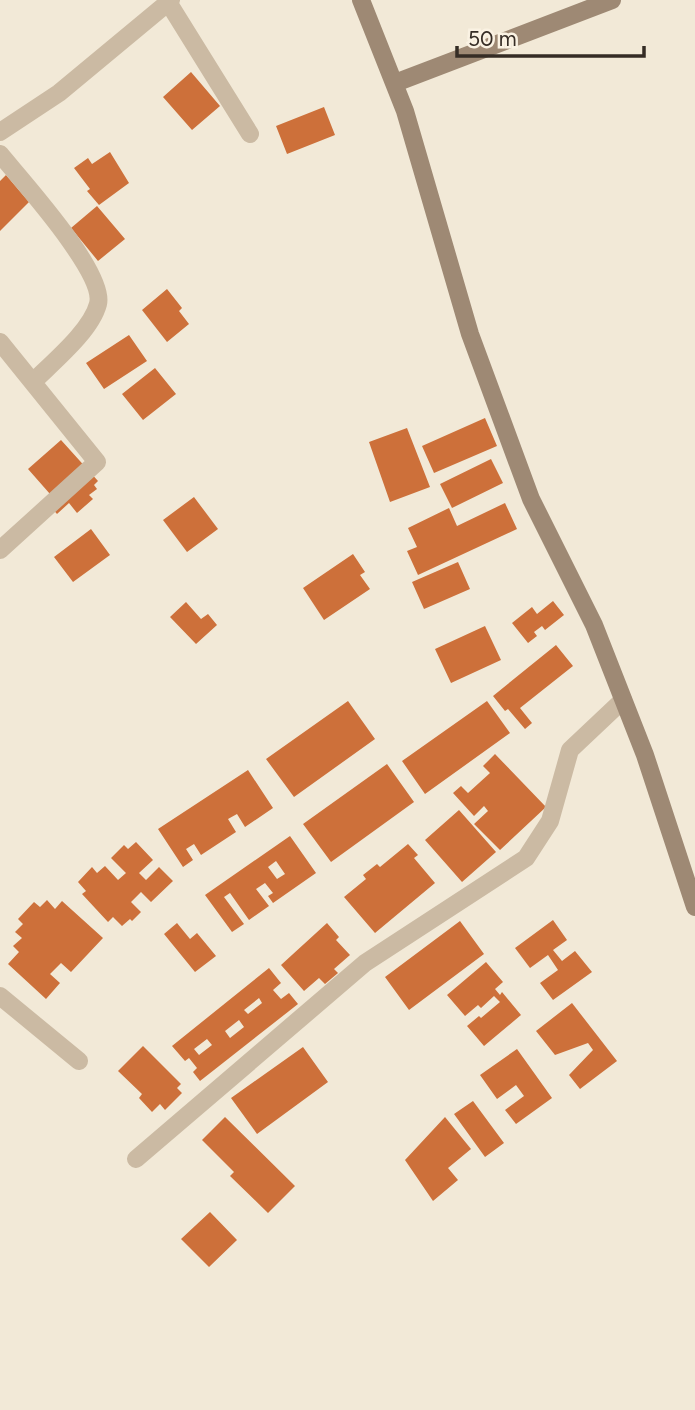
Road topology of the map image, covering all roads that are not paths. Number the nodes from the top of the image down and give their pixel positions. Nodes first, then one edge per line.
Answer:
1 (361, 0) edge
2 (611, 0) edge
3 (170, 1) edge
4 (395, 83) junction
5 (0, 132) edge
6 (250, 134) dead end
7 (0, 154) edge
8 (0, 342) edge
9 (33, 382) junction
10 (0, 550) edge
11 (624, 700) junction
12 (695, 907) edge
13 (0, 996) edge
14 (79, 1061) dead end
15 (136, 1159) dead end

1 - 4 street
2 - 4 street
3 - 5 street
3 - 6 street
4 - 11 street
7 - 9 street
8 - 9 street
9 - 10 street
11 - 12 street
11 - 15 street
13 - 14 street

